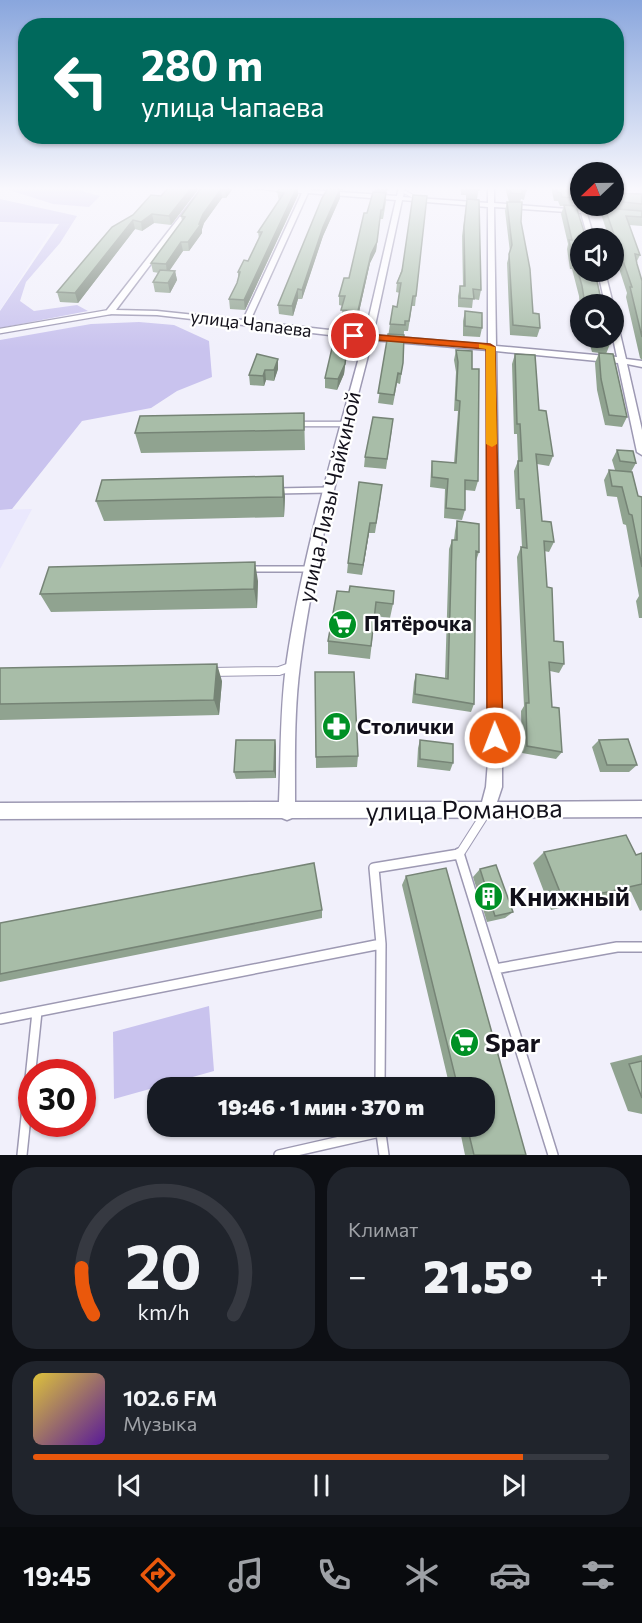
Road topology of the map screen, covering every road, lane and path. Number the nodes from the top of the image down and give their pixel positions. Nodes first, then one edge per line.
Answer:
1 (165, 241) edge
2 (283, 241) edge
3 (390, 241) edge
4 (490, 241) edge
5 (110, 312) junction
6 (245, 324) junction
7 (0, 331) edge
8 (369, 337) junction
9 (490, 347) junction
10 (618, 348) edge
11 (621, 362) junction
12 (642, 364) edge
13 (292, 424) edge
14 (347, 424) junction
15 (642, 452) edge
16 (271, 490) edge
17 (329, 490) junction
18 (245, 569) edge
19 (310, 569) junction
20 (294, 665) junction
21 (198, 672) edge
22 (642, 808) edge
23 (487, 810) junction
24 (0, 811) edge
25 (287, 812) junction
26 (459, 854) junction
27 (381, 944) junction
28 (642, 947) edge
29 (495, 969) junction
30 (37, 1012) junction
31 (0, 1019) edge
32 (380, 1077) edge
33 (349, 1137) edge
34 (381, 1137) edge
35 (22, 1155) edge
36 (279, 1155) edge
37 (384, 1155) edge
38 (553, 1155) edge

1 - 5 street
2 - 6 street
3 - 8 street, улица Лизы Чайкиной
4 - 9 street
5 - 6 street, улица Чапаева
5 - 7 lane
6 - 8 street, улица Чапаева
8 - 9 street, улица Чапаева
8 - 14 street, улица Лизы Чайкиной
9 - 11 street, улица Чапаева
9 - 23 street
10 - 11 street
11 - 12 street, улица Чапаева
11 - 15 street
13 - 14 lane
14 - 17 street, улица Лизы Чайкиной
16 - 17 lane
17 - 19 street, улица Лизы Чайкиной
18 - 19 lane
19 - 20 street, улица Лизы Чайкиной
20 - 21 lane
20 - 25 street, улица Лизы Чайкиной
22 - 23 street, улица Романова
23 - 25 street, улица Романова
23 - 26 lane
24 - 25 street, улица Романова
26 - 27 lane
26 - 29 lane
27 - 30 lane
27 - 32 lane
28 - 29 lane
29 - 38 lane
30 - 31 lane
30 - 35 lane
33 - 36 lane
34 - 37 lane

